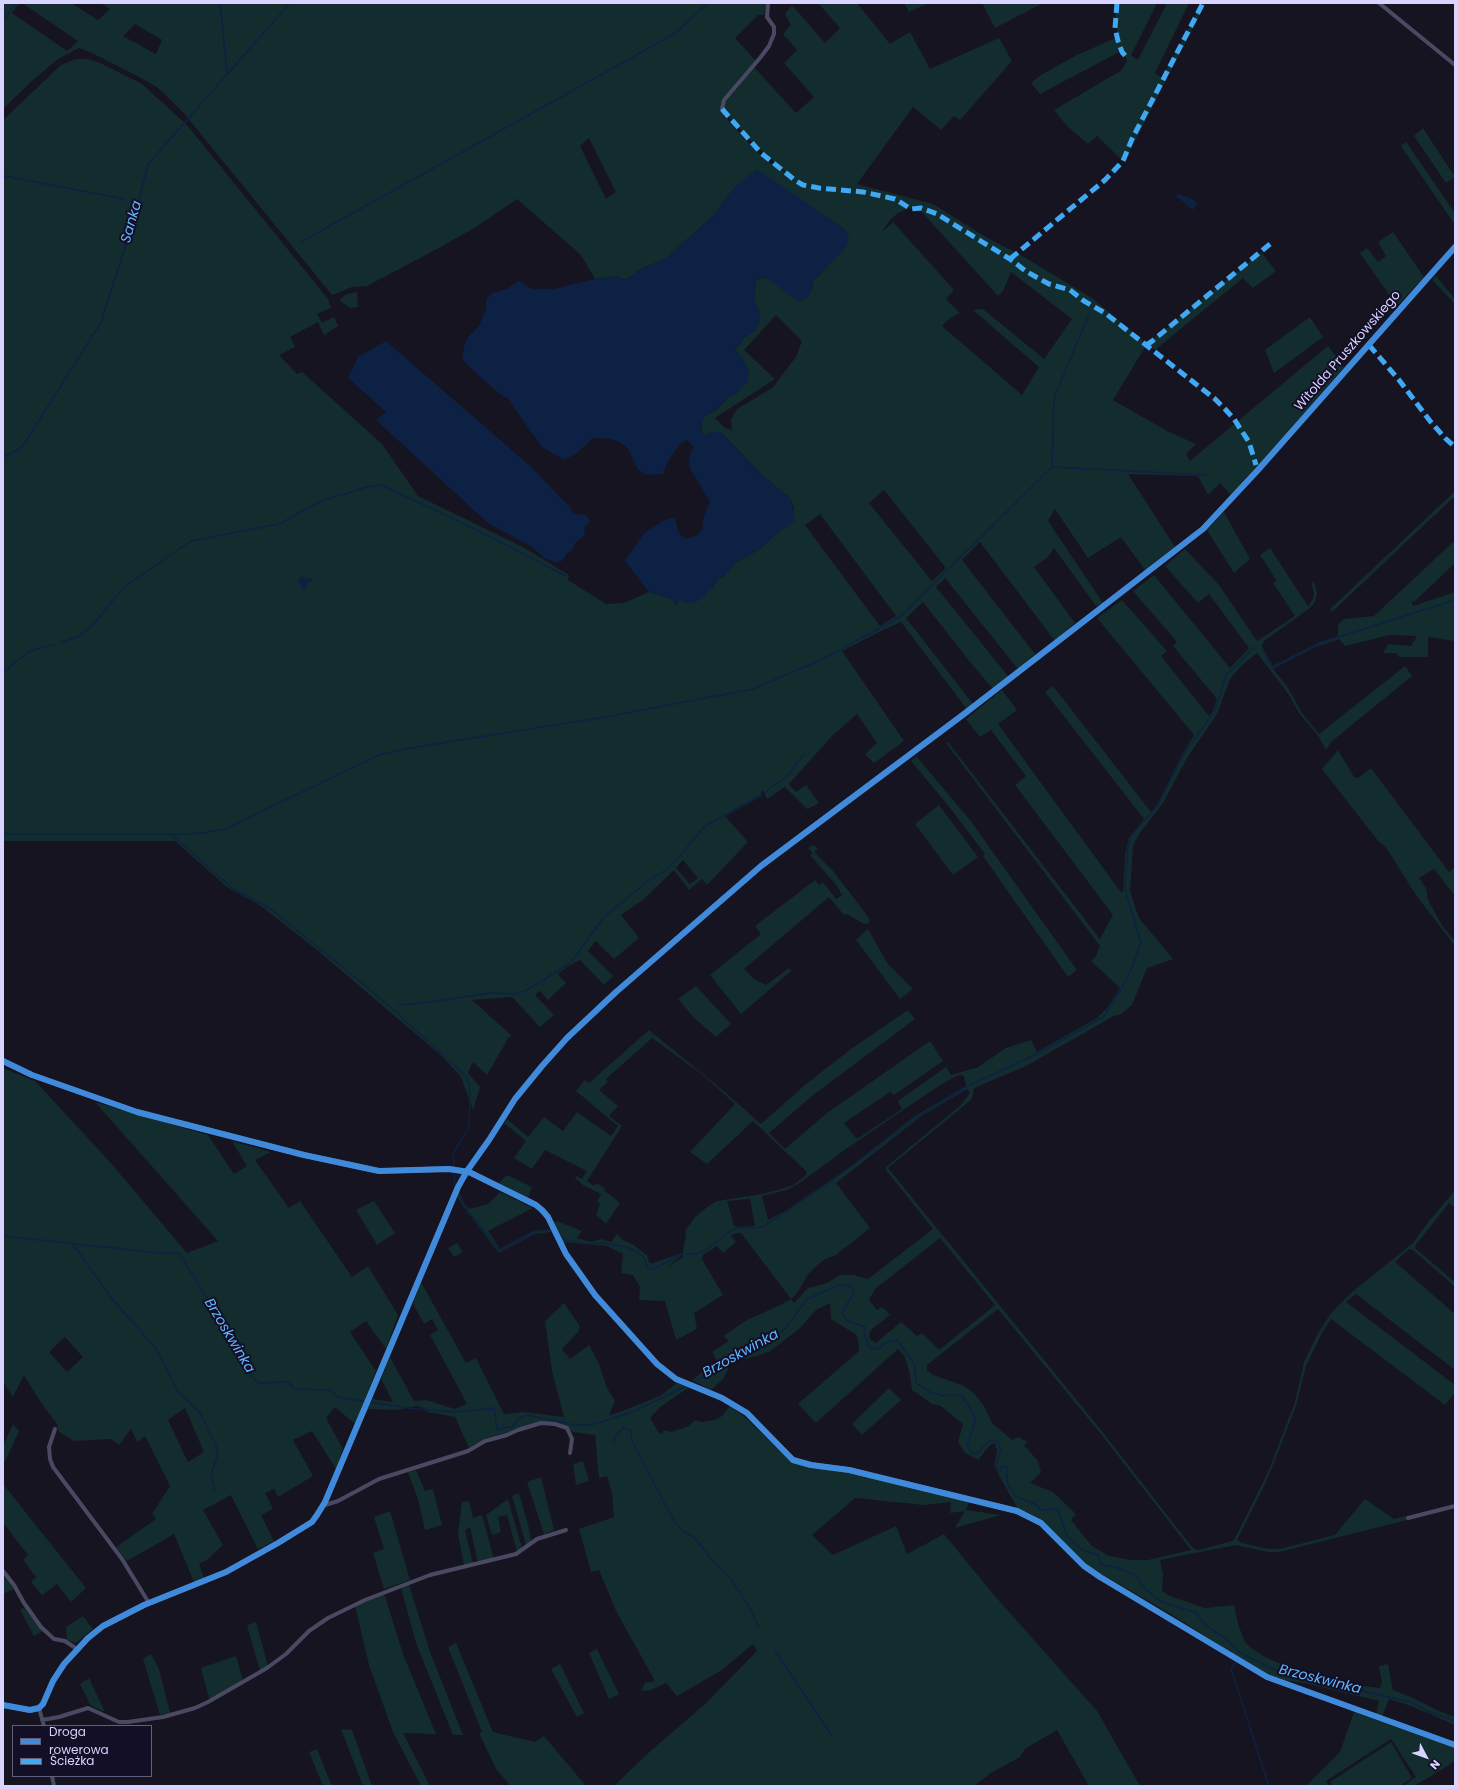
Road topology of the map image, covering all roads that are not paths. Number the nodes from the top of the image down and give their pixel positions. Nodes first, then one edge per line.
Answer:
1 (768, 3) edge
2 (1379, 3) edge
3 (1455, 65) edge
4 (722, 109) dead end
5 (1455, 247) edge
6 (3, 1061) edge
7 (467, 1171) junction
8 (55, 1429) dead end
9 (570, 1453) dead end
10 (322, 1506) junction
11 (1455, 1506) edge
12 (1408, 1518) dead end
13 (566, 1530) dead end
14 (3, 1571) edge
15 (149, 1603) junction
16 (77, 1649) junction
17 (3, 1705) edge
18 (39, 1708) junction
19 (42, 1720) junction
20 (44, 1725) edge
21 (1455, 1745) edge

1 - 4 street
2 - 3 street
5 - 7 street, Witolda Pruszkowskiego
6 - 7 street
7 - 10 street, Witolda Pruszkowskiego
7 - 21 street
8 - 15 street
9 - 10 street
10 - 15 street, Witolda Pruszkowskiego
11 - 12 street
13 - 19 street
14 - 16 street
15 - 16 street, Witolda Pruszkowskiego
16 - 18 street, Witolda Pruszkowskiego
17 - 18 street
18 - 19 street
19 - 20 street

